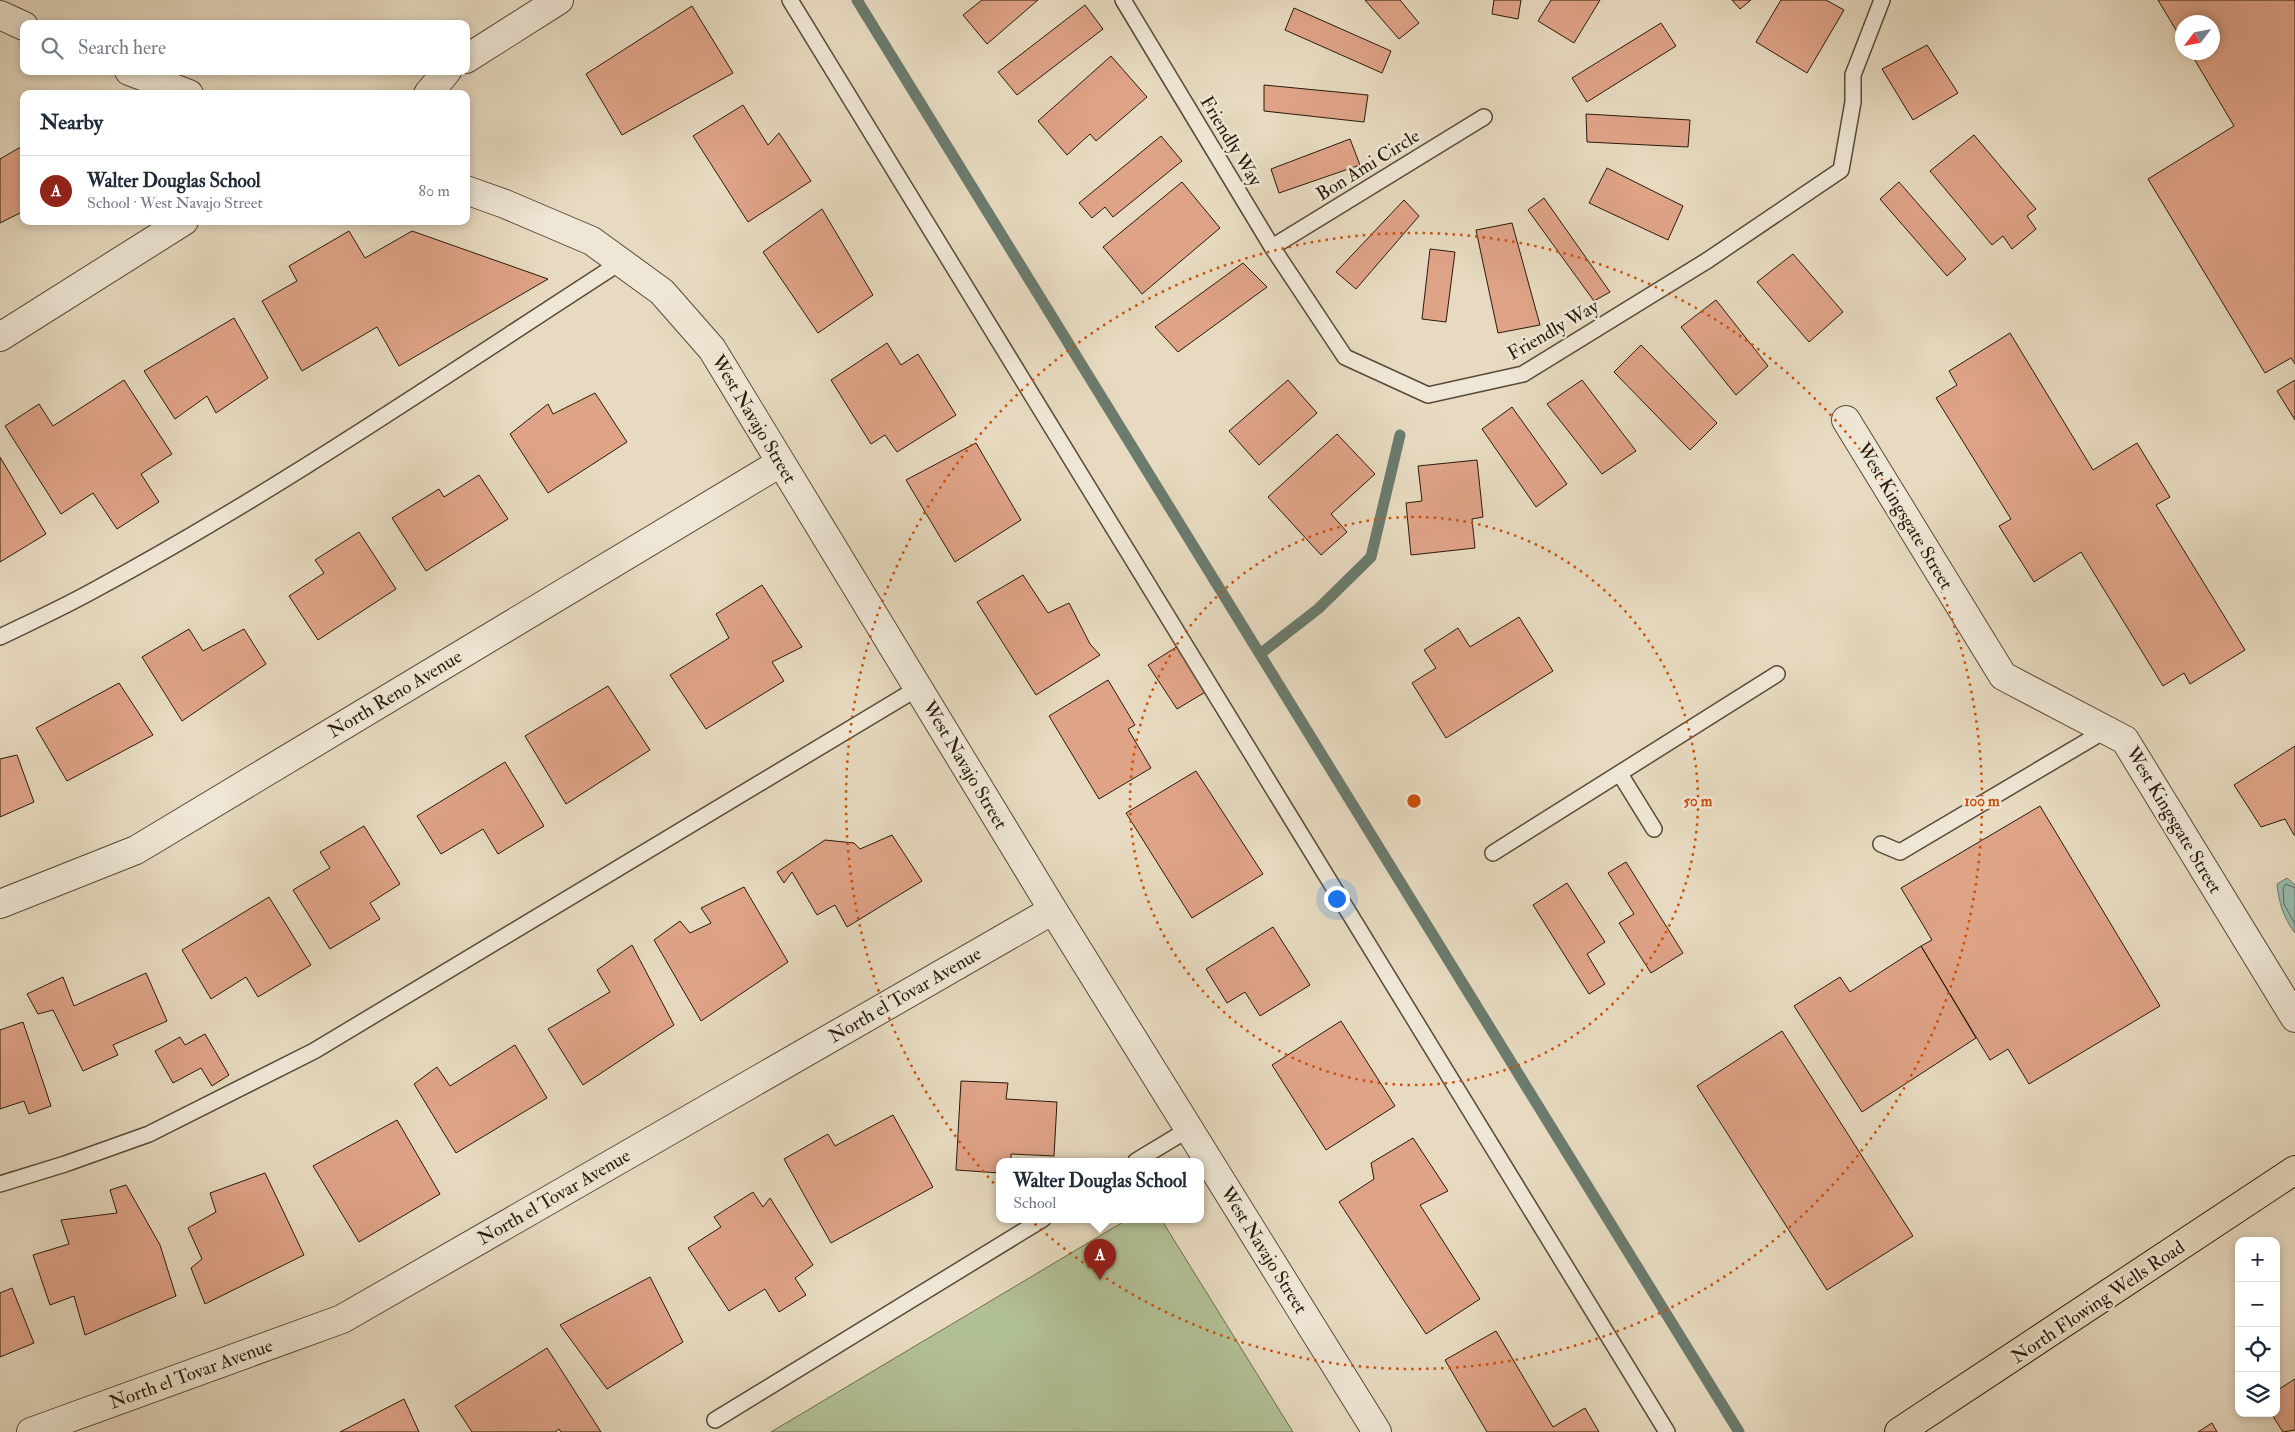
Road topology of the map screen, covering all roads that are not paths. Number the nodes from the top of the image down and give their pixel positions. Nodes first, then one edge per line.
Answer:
1 (559, 0) edge
2 (790, 0) edge
3 (1123, 0) edge
4 (1882, 0) edge
5 (0, 15) edge
6 (20, 24) edge
7 (470, 56) edge
8 (140, 75) edge
9 (444, 75) edge
10 (179, 90) edge
11 (431, 90) edge
12 (1484, 118) dead end
13 (470, 191) edge
14 (178, 225) edge
15 (1272, 247) junction
16 (622, 262) junction
17 (0, 337) edge
18 (1846, 420) dead end
19 (780, 463) junction
20 (0, 637) edge
21 (1777, 674) dead end
22 (918, 688) junction
23 (2106, 730) junction
24 (1620, 774) junction
25 (1654, 829) dead end
26 (1881, 844) dead end
27 (1493, 853) dead end
28 (0, 904) edge
29 (1053, 910) junction
30 (2295, 1018) edge
31 (1189, 1129) junction
32 (1141, 1158) edge
33 (2295, 1170) edge
34 (0, 1184) edge
35 (1036, 1223) edge
36 (715, 1420) dead end
37 (31, 1432) edge
38 (1377, 1432) edge
39 (1667, 1432) edge
40 (1899, 1432) edge

1 - 7 street
2 - 39 lane
3 - 15 lane, Friendly Way
4 - 15 lane, Friendly Way
5 - 6 street
8 - 10 street
9 - 11 street
12 - 15 lane, Bon Ami Circle
13 - 16 street, West Navajo Street
14 - 17 street
16 - 19 street, West Navajo Street
16 - 20 lane
18 - 23 street, West Kingsgate Street
19 - 22 street, West Navajo Street
19 - 28 street, North Reno Avenue
21 - 24 lane
22 - 29 street, West Navajo Street
22 - 34 lane
23 - 26 lane
23 - 30 street, West Kingsgate Street
24 - 25 lane
24 - 27 lane
29 - 31 street, West Navajo Street
29 - 37 street, North el Tovar Avenue
31 - 32 lane
31 - 38 street, West Navajo Street
33 - 40 main road, North Flowing Wells Road
35 - 36 lane

